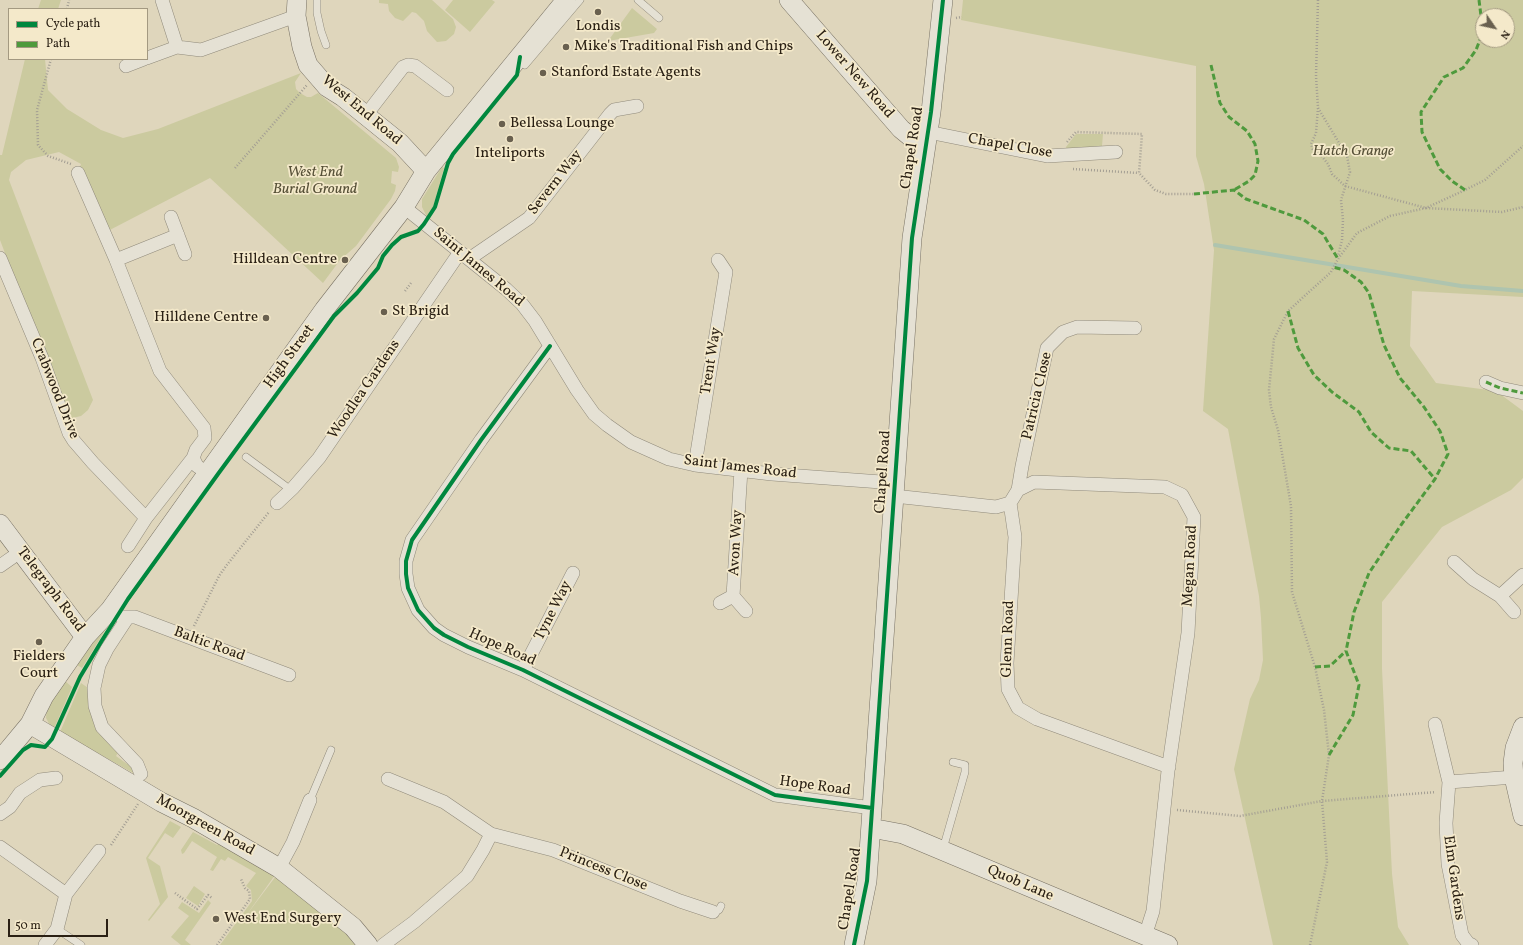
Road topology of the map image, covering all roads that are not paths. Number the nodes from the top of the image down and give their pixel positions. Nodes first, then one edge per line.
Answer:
1 (162, 0) edge
2 (317, 0) edge
3 (566, 0) edge
4 (580, 0) edge
5 (638, 0) edge
6 (788, 0) edge
7 (943, 0) edge
8 (296, 8) edge
9 (659, 18) dead end
10 (326, 46) dead end
11 (177, 47) junction
12 (520, 57) junction
13 (148, 58) edge
14 (141, 60) edge
15 (126, 66) dead end
16 (447, 90) dead end
17 (637, 106) dead end
18 (366, 115) junction
19 (927, 138) junction
20 (1116, 152) dead end
21 (426, 171) junction
22 (78, 173) road end
23 (404, 207) junction
24 (171, 218) dead end
25 (178, 235) junction
26 (185, 254) dead end
27 (464, 256) junction
28 (0, 258) edge
29 (116, 260) junction
30 (718, 260) dead end
31 (1135, 328) dead end
32 (550, 346) junction
33 (1486, 382) dead end
34 (1523, 393) edge
35 (246, 457) dead end
36 (193, 458) junction
37 (695, 465) junction
38 (741, 470) junction
39 (207, 473) junction
40 (291, 490) junction
41 (895, 490) junction
42 (1018, 490) junction
43 (1010, 502) junction
44 (277, 503) road end
45 (146, 518) junction
46 (0, 524) edge
47 (128, 546) dead end
48 (20, 552) junction
49 (1454, 562) dead end
50 (0, 566) edge
51 (574, 572) dead end
52 (1523, 575) edge
53 (734, 596) junction
54 (1500, 596) junction
55 (720, 603) dead end
56 (110, 610) junction
57 (746, 611) dead end
58 (1514, 612) dead end
59 (128, 617) junction
60 (85, 637) junction
61 (523, 670) junction
62 (289, 675) dead end
63 (30, 724) junction
64 (1435, 724) dead end
65 (1523, 727) edge
66 (330, 750) dead end
67 (0, 760) edge
68 (953, 762) dead end
69 (1169, 766) junction
70 (141, 774) dead end
71 (1514, 777) junction
72 (56, 778) dead end
73 (388, 779) dead end
74 (1449, 787) junction
75 (310, 800) joint
76 (872, 808) junction
77 (0, 814) edge
78 (1523, 816) edge
79 (871, 828) junction
80 (491, 834) junction
81 (0, 847) edge
82 (942, 851) junction
83 (98, 852) road end
84 (279, 868) junction
85 (66, 894) junction
86 (717, 909) dead end
87 (57, 929) junction
88 (1145, 936) junction
89 (45, 945) edge
90 (81, 945) edge
91 (368, 945) edge
92 (383, 945) edge
93 (854, 945) edge
94 (1168, 945) edge
95 (1472, 945) edge

1 - 11 street
2 - 10 lane
3 - 12 street, High Street
4 - 12 lane
5 - 9 lane
6 - 19 street, Lower New Road
7 - 19 street, Chapel Road
8 - 11 street
8 - 18 street, West End Road
11 - 13 street
12 - 21 street, High Street
14 - 15 street
16 - 18 street
17 - 27 street, Severn Way
18 - 21 street, West End Road
19 - 20 street, Chapel Close
19 - 41 street, Chapel Road
21 - 23 street, High Street
22 - 29 street
23 - 27 street, Saint James Road
23 - 39 street, High Street
24 - 25 street
25 - 26 street
25 - 29 street
27 - 32 street, Saint James Road
27 - 40 street, Woodlea Gardens
28 - 45 street, Crabwood Drive
29 - 36 street
30 - 37 street, Trent Way
31 - 42 street, Patricia Close
32 - 37 street, Saint James Road
32 - 61 street, Hope Road
33 - 34 street
35 - 40 lane
36 - 39 street
36 - 45 street
37 - 38 street, Saint James Road
38 - 41 street, Saint James Road
38 - 53 street, Avon Way
39 - 56 street, High Street
40 - 44 street, Woodlea Gardens
41 - 43 street
41 - 76 street, Chapel Road
42 - 43 street
42 - 69 street, Megan Road
43 - 69 street, Glenn Road
45 - 47 street
46 - 48 street, Telegraph Road
48 - 50 street
48 - 60 street, Telegraph Road
49 - 54 street
51 - 61 street, Tyne Way
52 - 54 street
53 - 55 street
53 - 57 street, Avon Way
54 - 58 street
56 - 59 street, Baltic Road
56 - 60 street, High Street
59 - 62 street, Baltic Road
59 - 70 street
60 - 63 street, High Street
61 - 76 street, Hope Road
63 - 67 street, High Street
63 - 84 street, Moorgreen Road
64 - 74 street, Elm Gardens
65 - 71 street
66 - 75 lane
68 - 82 lane
69 - 88 street, Megan Road
71 - 74 street
71 - 78 street
72 - 77 street
73 - 80 street, Princess Close
74 - 95 street, Elm Gardens
75 - 84 street
76 - 79 street, Chapel Road
79 - 82 street, Quob Lane
79 - 93 street, Chapel Road
80 - 86 street, Princess Close
80 - 92 street
81 - 85 street
82 - 88 street, Quob Lane
83 - 85 street
84 - 91 street, Moorgreen Road
85 - 87 street
87 - 89 street
87 - 90 lane
88 - 94 street, Quob Lane

